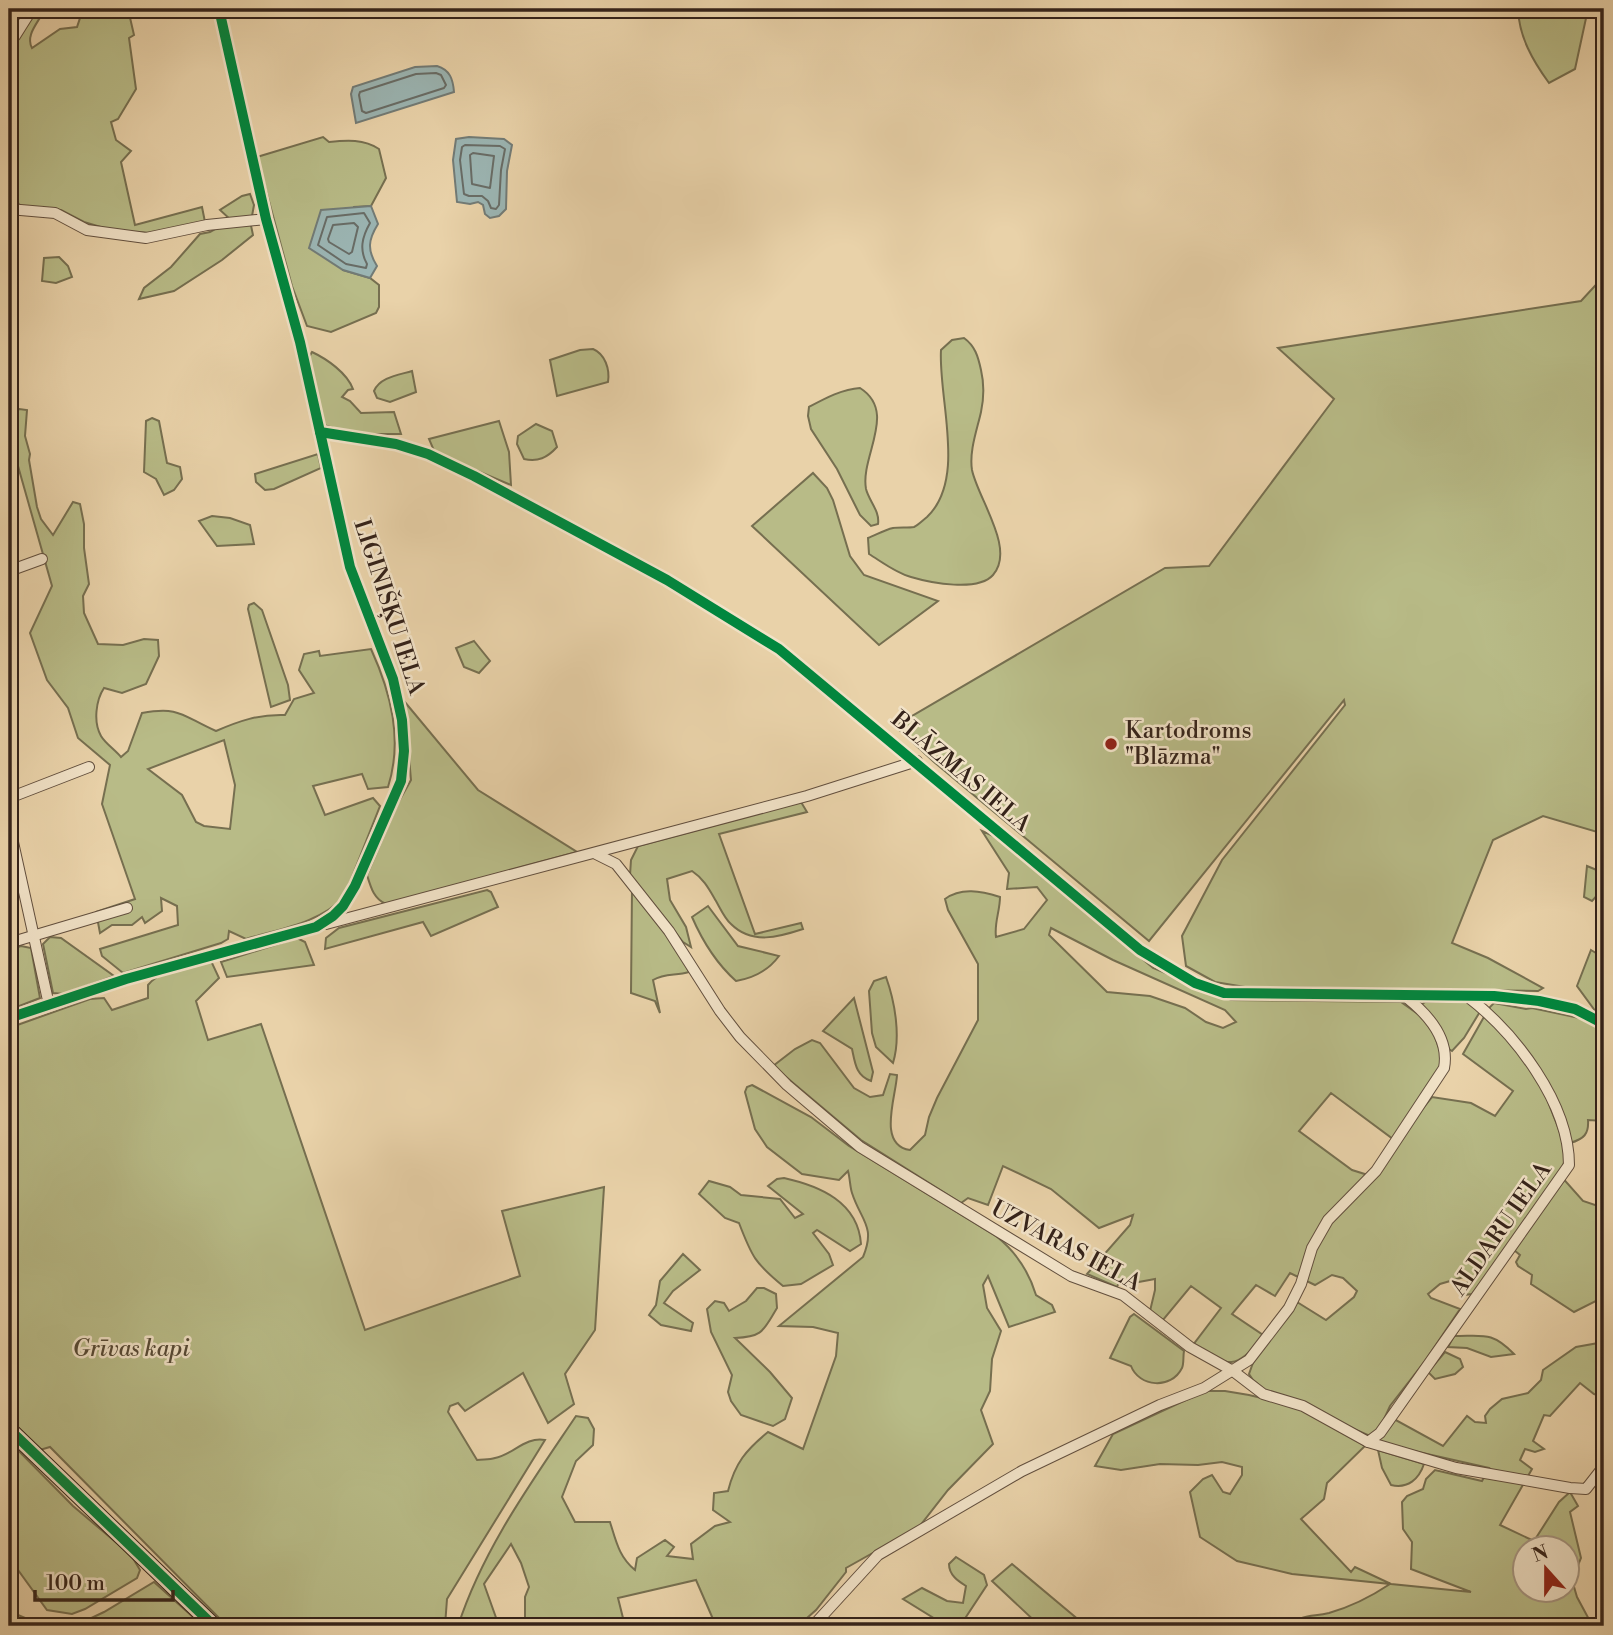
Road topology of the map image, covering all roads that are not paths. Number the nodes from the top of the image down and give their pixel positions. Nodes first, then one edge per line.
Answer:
1 (32, 9) edge
2 (219, 9) edge
3 (15, 36) dead end
4 (9, 209) edge
5 (266, 219) junction
6 (320, 432) junction
7 (41, 559) dead end
8 (9, 571) edge
9 (916, 761) junction
10 (89, 767) dead end
11 (9, 798) edge
12 (9, 824) edge
13 (596, 854) junction
14 (127, 908) dead end
15 (316, 927) junction
16 (35, 935) junction
17 (9, 943) edge
18 (1402, 995) junction
19 (1468, 997) junction
20 (49, 1005) junction
21 (9, 1018) edge
22 (1604, 1024) edge
23 (1233, 1371) junction
24 (9, 1429) edge
25 (1368, 1442) junction
26 (1604, 1466) edge
27 (214, 1626) edge
28 (813, 1626) edge

1 - 3 street
2 - 5 street, LIGINIŠĶU IELA
4 - 5 street
5 - 6 street, LIGINIŠĶU IELA
6 - 9 street, BLĀZMAS IELA
6 - 15 street, LIGINIŠĶU IELA
7 - 8 street
9 - 13 street
9 - 18 street, BLĀZMAS IELA
10 - 11 street
12 - 16 street
13 - 15 street
13 - 23 street, UZVARAS IELA
14 - 16 street
15 - 20 street, LIGINIŠĶU IELA
16 - 17 street
16 - 20 street
18 - 19 street, BLĀZMAS IELA
18 - 23 street
19 - 22 street, BLĀZMAS IELA
19 - 25 street, ALDARU IELA
20 - 21 street, LIGINIŠĶU IELA
23 - 25 street, UZVARAS IELA
23 - 28 street
24 - 27 main road
25 - 26 street, UZVARAS IELA

